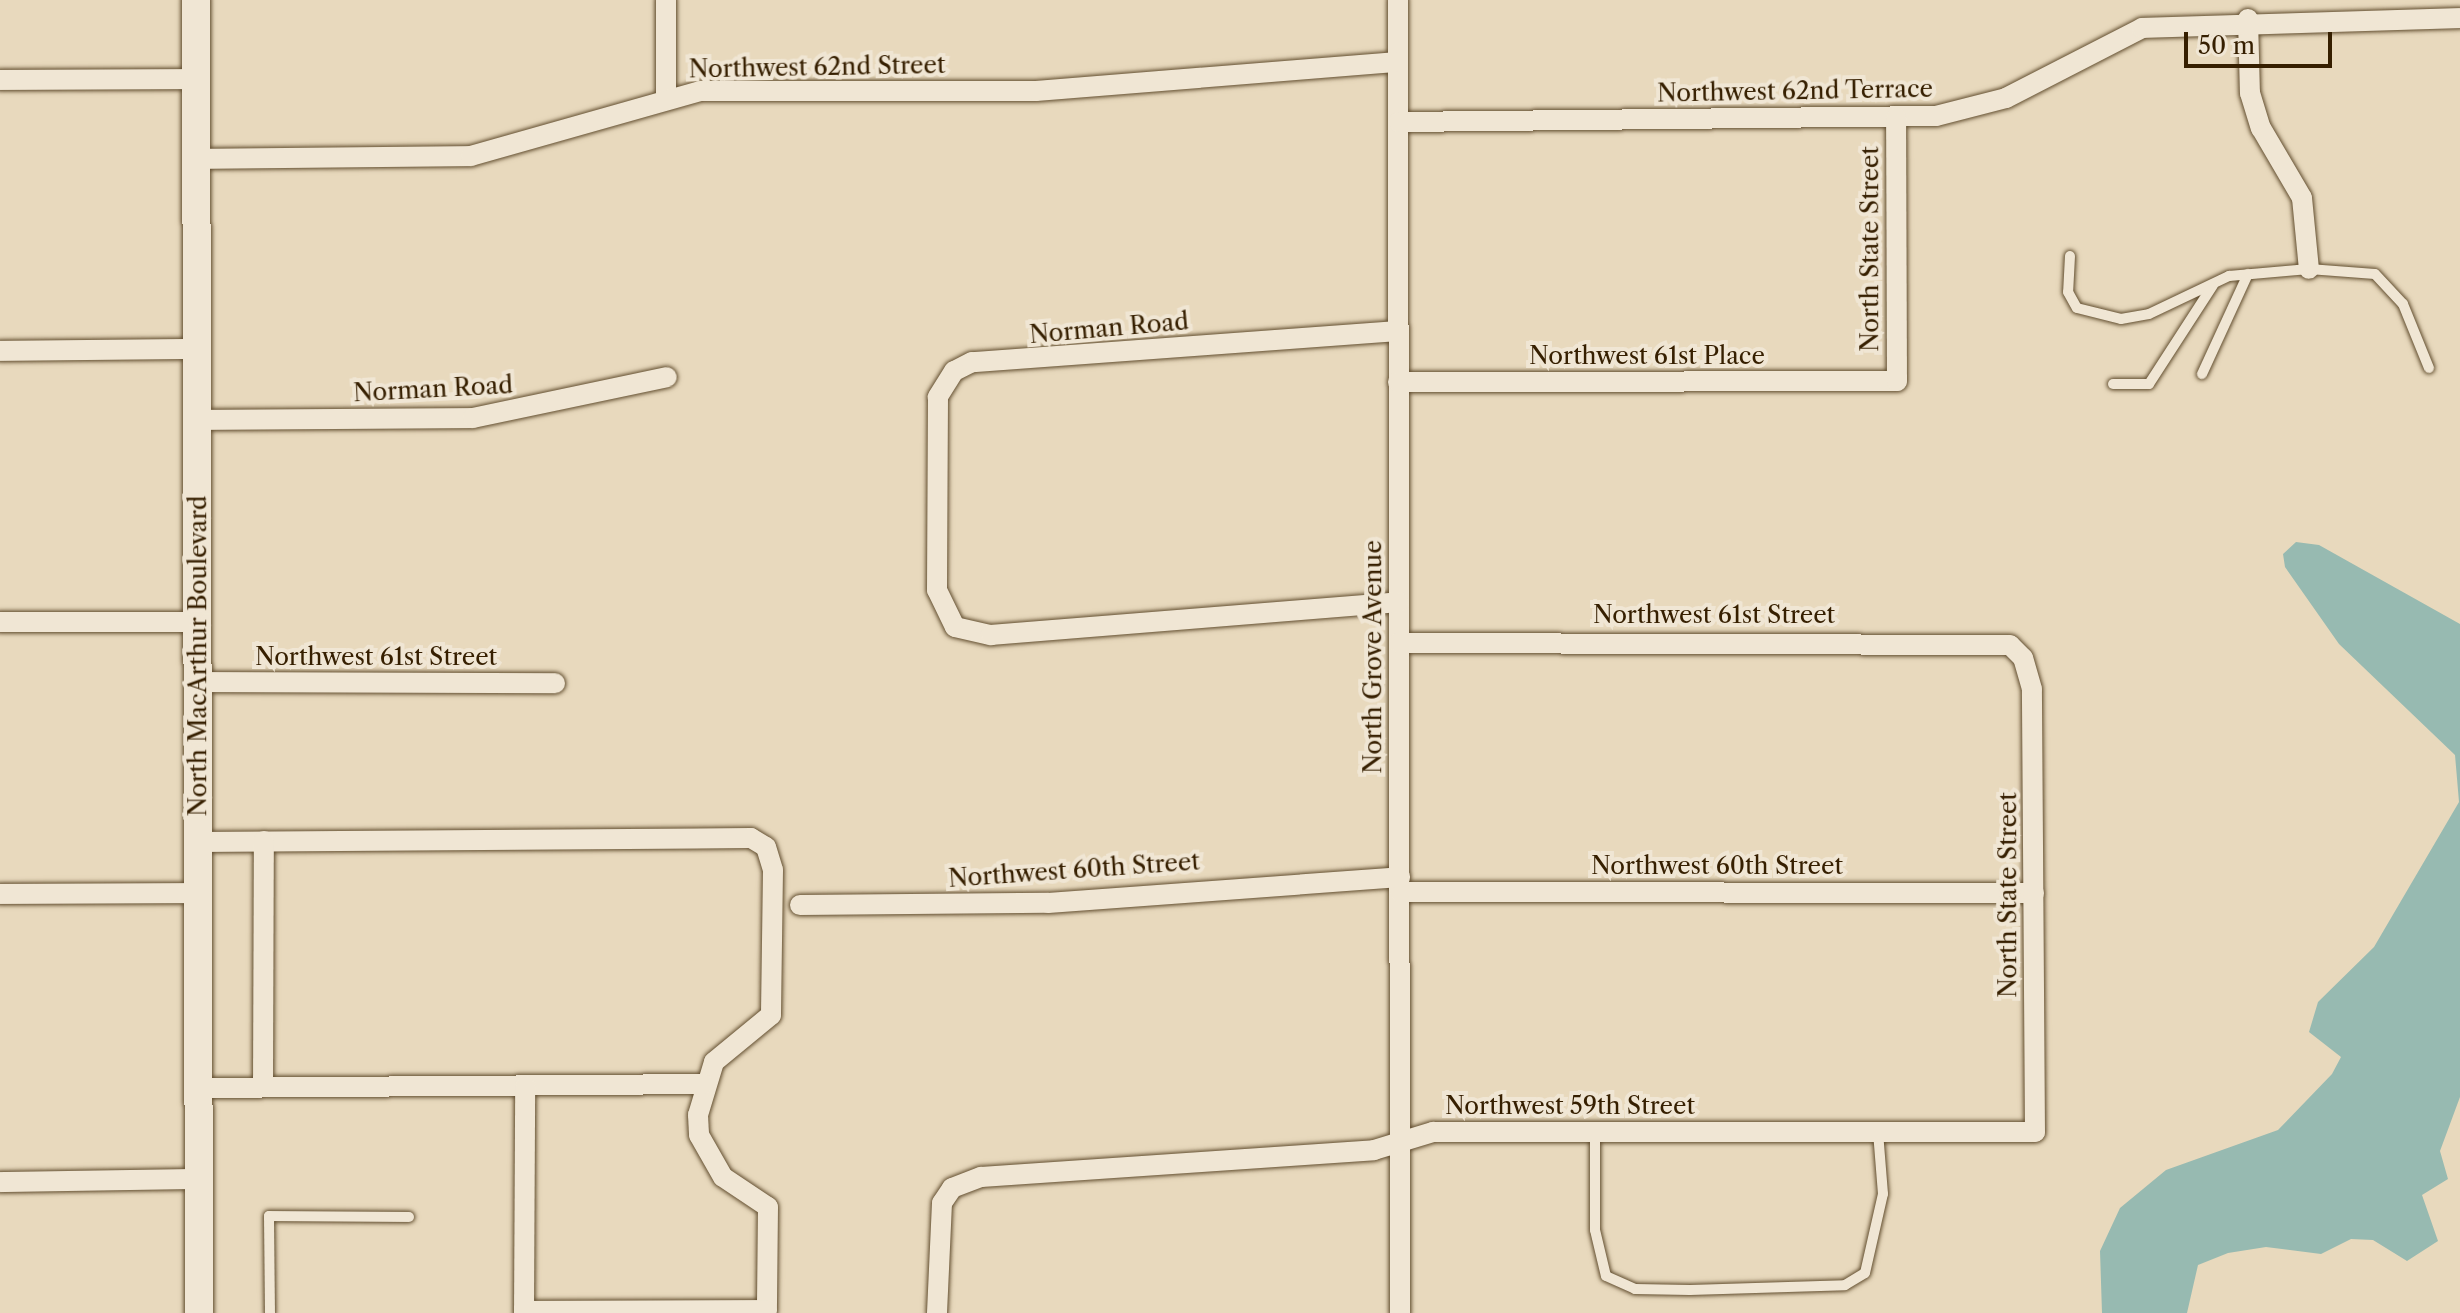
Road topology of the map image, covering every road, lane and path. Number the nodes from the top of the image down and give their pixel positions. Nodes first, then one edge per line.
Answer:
1 (196, 0) edge
2 (666, 0) edge
3 (1398, 0) edge
4 (2460, 18) edge
5 (2248, 19) junction
6 (1398, 62) junction
7 (196, 79) junction
8 (0, 80) edge
9 (666, 95) junction
10 (1896, 118) junction
11 (1399, 122) junction
12 (197, 159) junction
13 (2070, 256) dead end
14 (2309, 269) junction
15 (2248, 274) junction
16 (2214, 283) junction
17 (1398, 331) junction
18 (198, 349) junction
19 (0, 351) edge
20 (2429, 368) dead end
21 (2202, 374) dead end
22 (667, 377) dead end
23 (1897, 381) joint
24 (1398, 382) junction
25 (2113, 384) dead end
26 (198, 420) junction
27 (1399, 602) junction
28 (0, 622) edge
29 (197, 622) junction
30 (1399, 643) junction
31 (2023, 658) joint
32 (198, 682) junction
33 (555, 683) dead end
34 (264, 841) junction
35 (198, 842) junction
36 (1400, 884) junction
37 (199, 893) junction
38 (2034, 893) junction
39 (0, 894) edge
40 (800, 905) dead end
41 (703, 1084) junction
42 (525, 1086) junction
43 (263, 1087) junction
44 (198, 1088) junction
45 (1595, 1132) junction
46 (1878, 1132) junction
47 (2035, 1132) joint
48 (1400, 1142) junction
49 (198, 1179) junction
50 (0, 1182) edge
51 (409, 1217) dead end
52 (524, 1312) edge
53 (637, 1312) edge
54 (937, 1312) edge
55 (199, 1313) edge
56 (270, 1313) edge
57 (1400, 1313) edge

1 - 7 main road, North MacArthur Boulevard
2 - 9 street
3 - 6 street, North Grove Avenue
4 - 5 street, Northwest 62nd Terrace
5 - 10 street, Northwest 62nd Terrace
5 - 14 street
6 - 9 street, Northwest 62nd Street
6 - 11 street, North Grove Avenue
7 - 8 street
7 - 12 main road, North MacArthur Boulevard
9 - 12 street, Northwest 62nd Street
10 - 11 street, Northwest 62nd Terrace
10 - 23 street, North State Street
11 - 17 street, North Grove Avenue
12 - 18 main road, North MacArthur Boulevard
13 - 16 lane
14 - 15 lane
14 - 20 lane
15 - 16 lane
15 - 21 lane
16 - 25 lane
17 - 24 street, North Grove Avenue
17 - 27 street, Norman Road
18 - 19 street
18 - 26 main road, North MacArthur Boulevard
22 - 26 street, Norman Road
23 - 24 street, Northwest 61st Place
24 - 27 street, North Grove Avenue
26 - 29 main road, North MacArthur Boulevard
27 - 30 street, North Grove Avenue
28 - 29 street
29 - 32 main road, North MacArthur Boulevard
30 - 31 street, Northwest 61st Street
30 - 36 street, North Grove Avenue
31 - 38 street, North State Street
32 - 33 street, Northwest 61st Street
32 - 35 main road, North MacArthur Boulevard
34 - 35 street
34 - 41 street
34 - 43 street
35 - 37 main road, North MacArthur Boulevard
36 - 38 street, Northwest 60th Street
36 - 40 street, Northwest 60th Street
36 - 48 street, North Grove Avenue
37 - 39 street
37 - 44 main road, North MacArthur Boulevard
38 - 47 street, North State Street
41 - 42 street
41 - 53 street
42 - 43 street
42 - 52 street
43 - 44 street
44 - 49 main road, North MacArthur Boulevard
45 - 46 street, Northwest 59th Street
45 - 46 lane
45 - 48 street, Northwest 59th Street
46 - 47 street, Northwest 59th Street
48 - 54 street, Northwest 59th Street
48 - 57 street, North Grove Avenue
49 - 50 street
49 - 55 main road, North MacArthur Boulevard
51 - 56 lane
52 - 53 street

